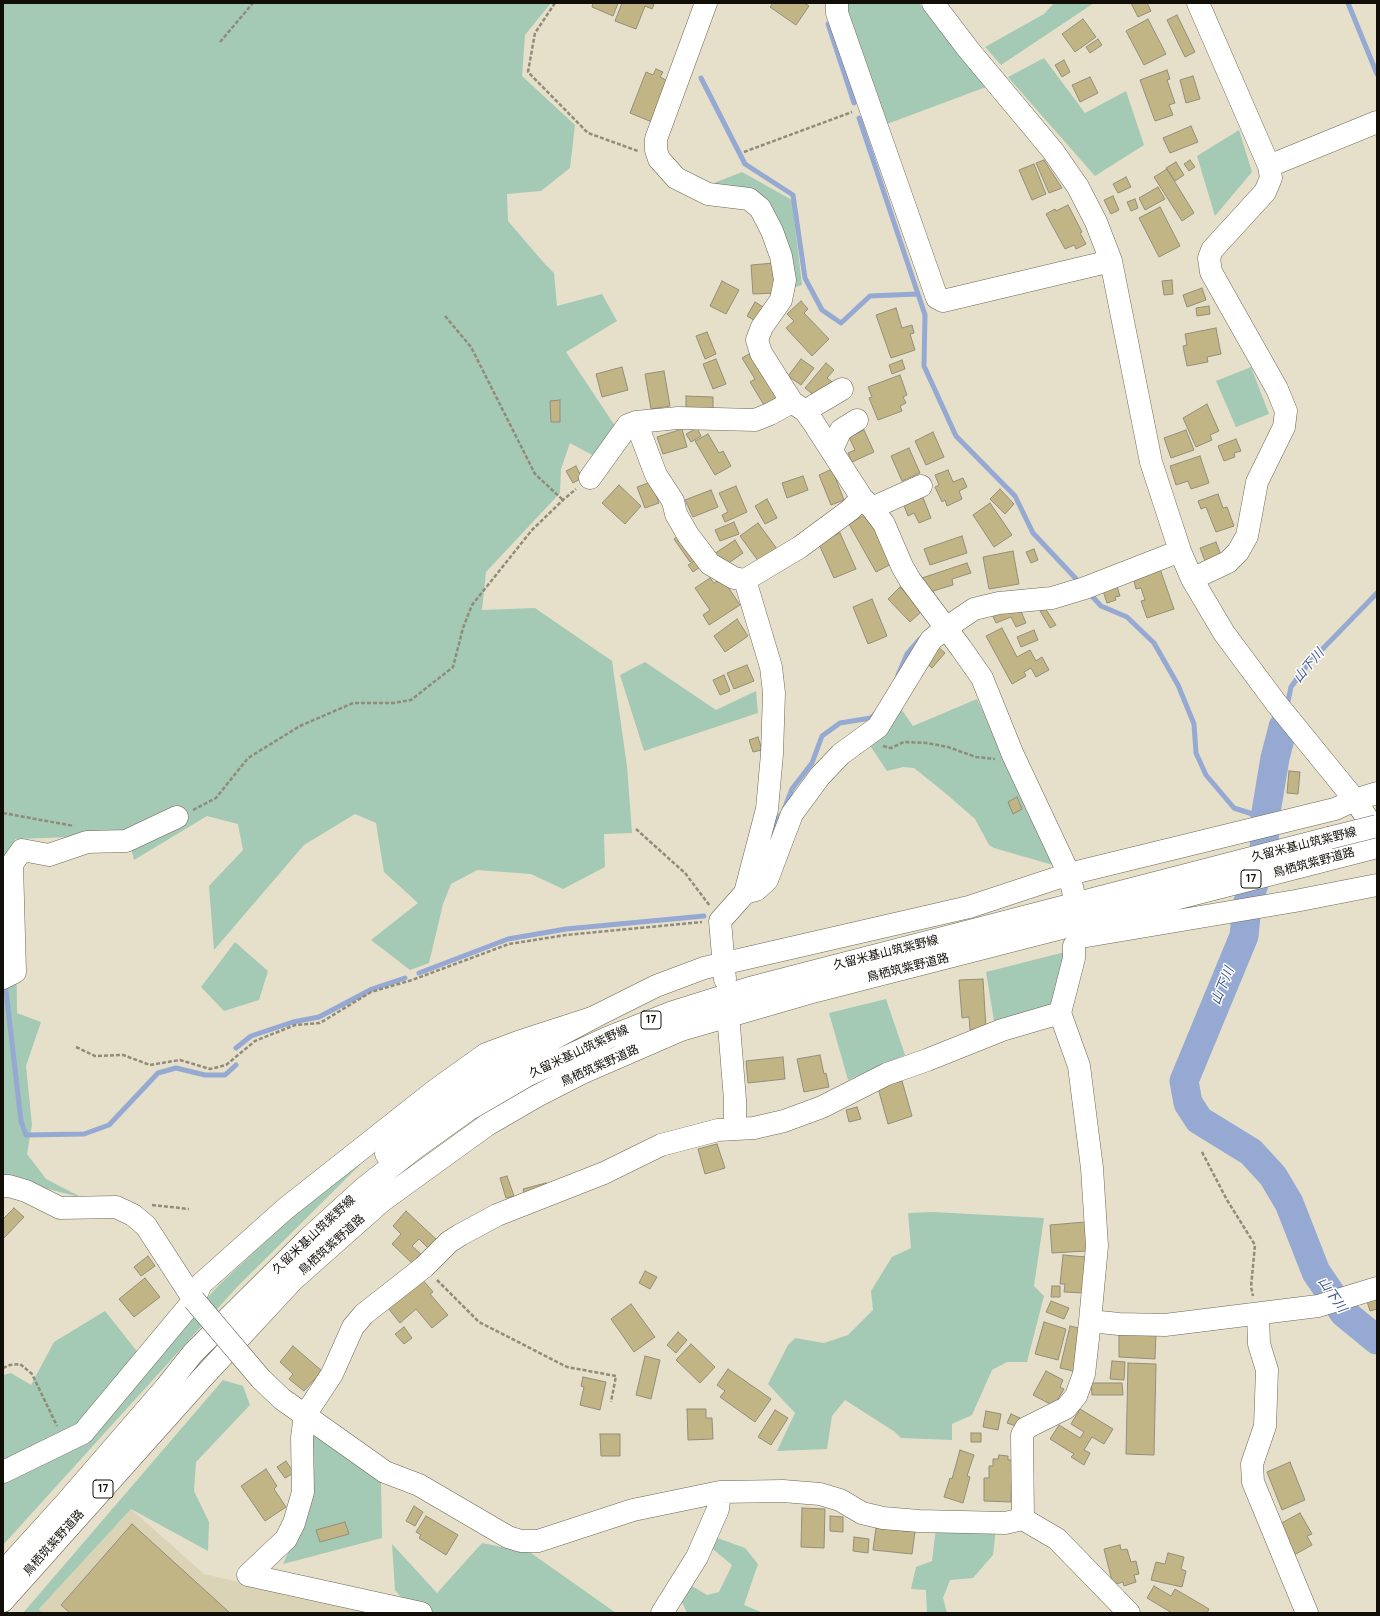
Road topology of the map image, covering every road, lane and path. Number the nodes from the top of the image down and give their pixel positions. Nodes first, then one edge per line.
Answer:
1 (253, 3) edge
2 (555, 3) edge
3 (706, 3) edge
4 (837, 3) edge
5 (933, 3) edge
6 (1198, 3) edge
7 (220, 42) dead end
8 (870, 106) junction
9 (1377, 122) edge
10 (656, 150) junction
11 (744, 152) dead end
12 (1269, 166) junction
13 (1111, 261) junction
14 (445, 316) dead end
15 (842, 389) dead end
16 (798, 407) junction
17 (857, 420) dead end
18 (636, 422) junction
19 (832, 449) junction
20 (590, 478) joint
21 (921, 486) dead end
22 (563, 500) junction
23 (867, 503) junction
24 (1180, 551) junction
25 (1192, 579) junction
26 (745, 580) junction
27 (946, 628) junction
28 (872, 732) junction
29 (1014, 755) junction
30 (1377, 793) edge
31 (1355, 800) junction
32 (177, 817) joint
33 (1377, 826) edge
34 (636, 829) dead end
35 (1377, 833) edge
36 (1377, 847) edge
37 (1330, 848) junction
38 (1204, 881) junction
39 (1071, 882) junction
40 (1377, 885) edge
41 (745, 893) junction
42 (720, 921) junction
43 (1074, 946) dead end
44 (910, 967) junction
45 (724, 971) junction
46 (9, 975) edge
47 (1060, 1013) junction
48 (592, 1018) junction
49 (729, 1026) dead end
50 (76, 1047) dead end
51 (735, 1129) junction
52 (1202, 1152) dead end
53 (3, 1186) edge
54 (189, 1209) dead end
55 (336, 1213) junction
56 (133, 1215) junction
57 (424, 1267) junction
58 (1377, 1288) edge
59 (194, 1300) junction
60 (1258, 1314) junction
61 (1090, 1321) junction
62 (3, 1368) edge
63 (611, 1402) dead end
64 (305, 1415) junction
65 (57, 1427) dead end
66 (3, 1472) edge
67 (720, 1492) junction
68 (1023, 1519) junction
69 (3, 1572) edge
70 (3, 1601) edge
71 (421, 1613) edge
72 (662, 1613) edge
73 (1129, 1613) edge
74 (1307, 1613) edge

1 - 7 path
2 - 10 path
3 - 10 street
4 - 8 street
5 - 13 street
6 - 12 street
8 - 11 path
8 - 13 street
9 - 12 street
10 - 16 street
12 - 25 street
13 - 24 street
14 - 22 path
15 - 16 street
16 - 18 street
16 - 19 street
17 - 19 street
18 - 20 street
18 - 26 street
19 - 23 street
20 - 22 path
21 - 23 street
22 - 32 path
23 - 26 street
23 - 27 street
24 - 25 street
24 - 27 street
25 - 31 street
26 - 41 street
27 - 28 street
27 - 29 street
28 - 29 path
28 - 41 street
29 - 39 street
30 - 31 street
31 - 35 street
31 - 39 street
32 - 46 street
33 - 37 street, 久留米基山筑紫野線 / 17, bridge
34 - 42 path
36 - 37 street, 鳥栖筑紫野道路 / 17
37 - 38 street, 久留米基山筑紫野線 / 17
38 - 44 street, 鳥栖筑紫野道路 / 17
38 - 55 street, 久留米基山筑紫野線 / 17
39 - 45 street
40 - 44 street
41 - 42 street
42 - 45 street
42 - 50 path
43 - 47 street
44 - 70 street, 鳥栖筑紫野道路 / 17
45 - 48 street
47 - 51 street
47 - 61 street
48 - 55 street
48 - 59 street
49 - 51 street
51 - 57 street
52 - 60 path
53 - 56 street
54 - 56 path
55 - 69 street, 久留米基山筑紫野線 / 17
56 - 59 street
57 - 63 path
57 - 64 street
58 - 60 street
59 - 64 street, bridge
59 - 66 street
60 - 61 street
60 - 74 street
61 - 68 street
62 - 65 path
64 - 67 street
64 - 71 street
67 - 68 street
67 - 72 street
68 - 73 street

